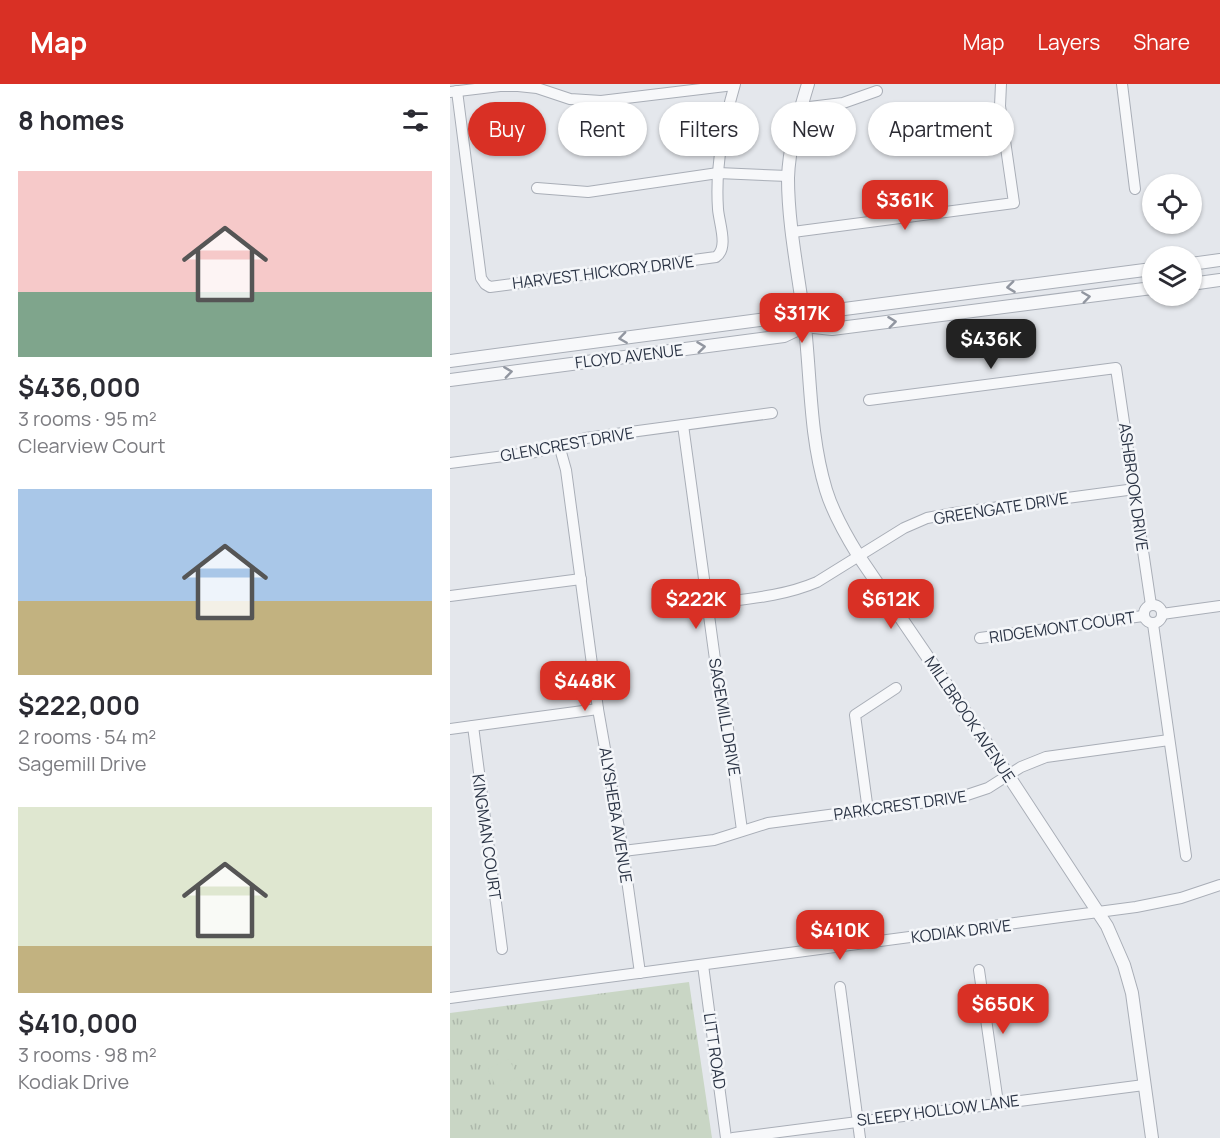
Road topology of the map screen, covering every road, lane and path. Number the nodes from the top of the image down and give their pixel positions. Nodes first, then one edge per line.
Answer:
1 (808, 84) edge
2 (1001, 84) edge
3 (1122, 84) edge
4 (734, 85) edge
5 (877, 91) dead end
6 (453, 92) edge
7 (803, 102) edge
8 (846, 102) edge
9 (792, 156) edge
10 (718, 173) junction
11 (788, 176) junction
12 (537, 188) dead end
13 (1135, 189) dead end
14 (793, 232) junction
15 (1220, 260) edge
16 (1202, 262) edge
17 (1142, 270) edge
18 (1220, 280) edge
19 (1202, 282) edge
20 (1142, 289) edge
21 (805, 326) junction
22 (450, 361) edge
23 (450, 380) edge
24 (869, 400) dead end
25 (772, 413) dead end
26 (683, 425) junction
27 (559, 445) junction
28 (450, 463) edge
29 (1135, 489) junction
30 (858, 555) junction
31 (581, 579) junction
32 (450, 596) edge
33 (707, 604) junction
34 (1151, 605) junction
35 (1220, 606) edge
36 (1162, 614) junction
37 (1143, 616) junction
38 (1153, 624) junction
39 (980, 638) dead end
40 (896, 688) dead end
41 (598, 709) junction
42 (472, 726) junction
43 (450, 729) edge
44 (1169, 740) junction
45 (1008, 775) junction
46 (868, 811) junction
47 (742, 830) junction
48 (623, 851) junction
49 (1186, 856) dead end
50 (1220, 885) edge
51 (1097, 912) junction
52 (502, 949) dead end
53 (703, 965) junction
54 (979, 970) dead end
55 (640, 973) junction
56 (840, 987) dead end
57 (450, 998) edge
58 (1144, 1085) junction
59 (998, 1103) junction
60 (857, 1121) junction
61 (726, 1138) edge
62 (733, 1138) edge
63 (860, 1138) edge
64 (1152, 1138) edge

1 - 7 street, MILLBROOK AVENUE
2 - 14 street
3 - 13 street
4 - 6 street
4 - 10 street
5 - 8 street
6 - 10 street, HARVEST HICKORY DRIVE
9 - 11 street, MILLBROOK AVENUE
10 - 11 street
10 - 12 street
11 - 14 street, MILLBROOK AVENUE
14 - 21 street, MILLBROOK AVENUE
15 - 16 street
17 -> 21 street, FLOYD AVENUE
18 - 19 street
21 -> 20 street, FLOYD AVENUE
21 -> 22 street, FLOYD AVENUE
23 -> 21 street, FLOYD AVENUE
21 - 30 street, MILLBROOK AVENUE
24 - 29 street, ASHBROOK DRIVE
25 - 26 street, GLENCREST DRIVE
26 - 27 street, GLENCREST DRIVE
26 - 33 street, SAGEMILL DRIVE
27 - 28 street, GLENCREST DRIVE
27 - 31 street, ALYSHEBA AVENUE
29 - 30 street, GREENGATE DRIVE
29 - 34 street, ASHBROOK DRIVE
30 - 33 street, GREENGATE DRIVE
30 - 45 street, MILLBROOK AVENUE
31 - 32 street
31 - 41 street, ALYSHEBA AVENUE
33 - 47 street, SAGEMILL DRIVE
34 - 36 street
34 - 37 street
35 - 36 street
36 - 38 street
37 - 38 street
37 - 39 street, RIDGEMONT COURT
38 - 44 street
40 - 46 street
41 - 42 street
41 - 48 street, ALYSHEBA AVENUE
42 - 43 street
42 - 52 street, KINGMAN COURT
44 - 45 street, PARKCREST DRIVE
44 - 49 street
45 - 46 street, PARKCREST DRIVE
45 - 51 street, MILLBROOK AVENUE
46 - 47 street, PARKCREST DRIVE
47 - 48 street, PARKCREST DRIVE
48 - 55 street, ALYSHEBA AVENUE
50 - 51 street, KODIAK DRIVE
51 - 53 street, KODIAK DRIVE
51 - 58 street, MILLBROOK AVENUE
53 - 55 street, KODIAK DRIVE
53 - 61 street, LITT ROAD
54 - 59 street
55 - 57 street, KODIAK DRIVE
56 - 60 street
58 - 59 street, SLEEPY HOLLOW LANE
58 - 64 street, MILLBROOK AVENUE
59 - 60 street, SLEEPY HOLLOW LANE
60 - 62 street, SLEEPY HOLLOW LANE
60 - 63 street

